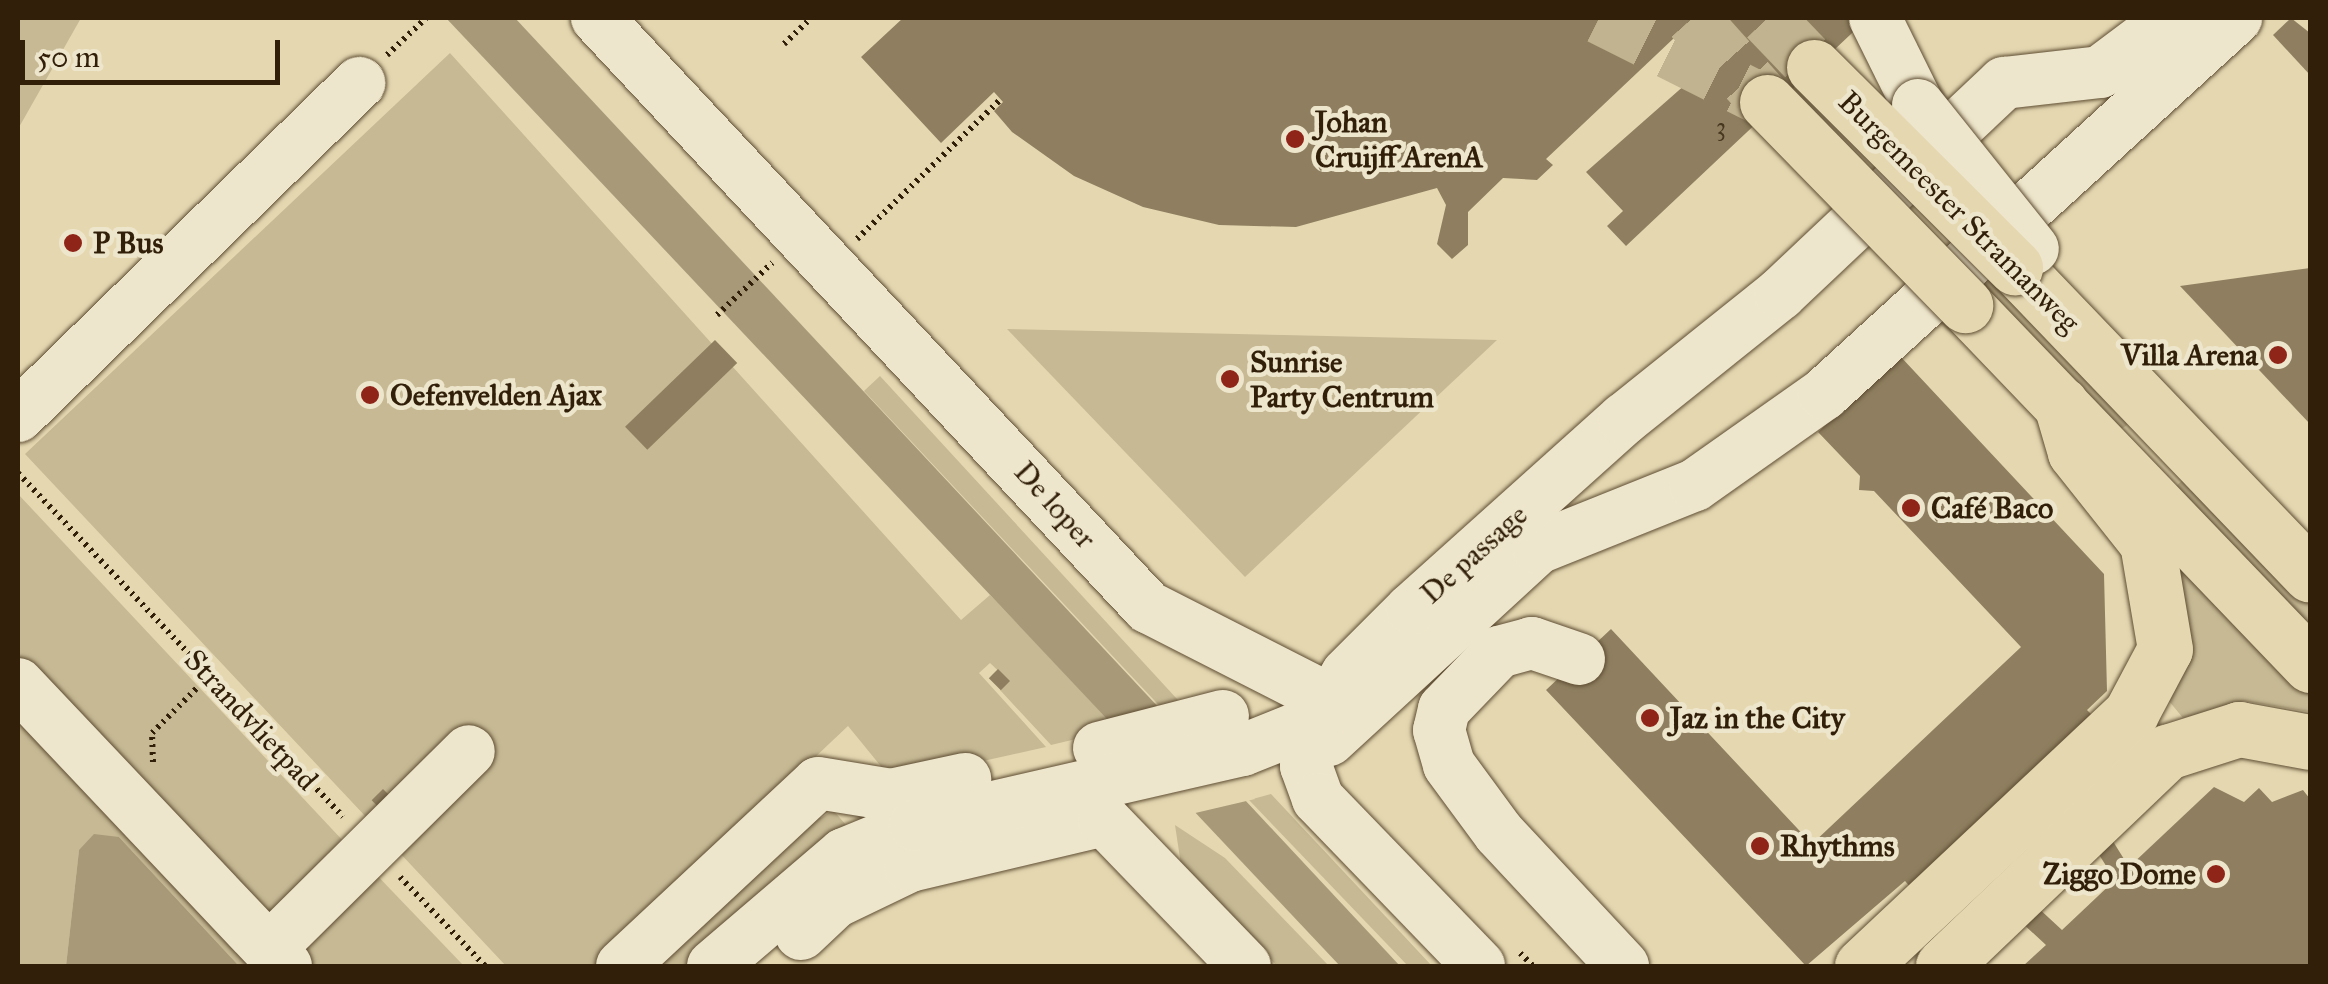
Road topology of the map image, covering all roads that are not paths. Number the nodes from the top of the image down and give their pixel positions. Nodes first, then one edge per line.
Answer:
1 (596, 18) edge
2 (1876, 18) edge
3 (2172, 18) edge
4 (2236, 18) edge
5 (1814, 67) tunnel mouth
6 (373, 68) road end
7 (1766, 102) tunnel mouth
8 (2024, 258) junction
9 (2061, 404) junction
10 (18, 416) edge
11 (2310, 575) edge
12 (1579, 660) dead end
13 (2310, 665) edge
14 (18, 684) edge
15 (1324, 730) junction
16 (2149, 732) junction
17 (2310, 742) edge
18 (470, 752) dead end
19 (1090, 768) junction
20 (278, 958) edge
21 (1901, 959) edge
22 (622, 966) edge
23 (713, 966) edge
24 (767, 966) edge
25 (1245, 966) edge
26 (1480, 966) edge
27 (1623, 966) edge

1 - 15 street, De loper
2 - 8 street, bridge
3 - 15 street, De passage
4 - 15 street, De passage
5 - 8 main road, Burgemeester Stramanweg, bridge
6 - 10 street
7 - 9 main road, Burgemeester Stramanweg, bridge
8 - 11 main road, Burgemeester Stramanweg
9 - 13 main road, Burgemeester Stramanweg
9 - 16 main road, Burgemeester Stramanweg
12 - 27 street
14 - 20 street
15 - 19 street, De passage
15 - 26 street
16 - 17 main road, Burgemeester Stramanweg
16 - 21 main road, Burgemeester Stramanweg
16 - 21 main road, Burgemeester Stramanweg
18 - 20 street
19 - 22 street
19 - 23 street
24 - 25 street

